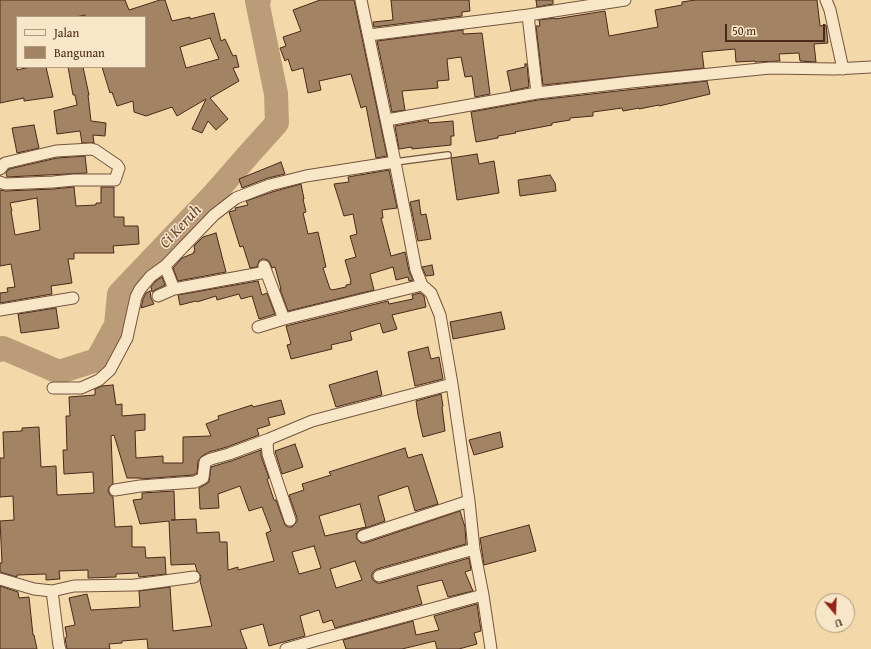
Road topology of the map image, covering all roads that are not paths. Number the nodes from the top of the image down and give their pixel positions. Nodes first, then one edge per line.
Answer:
1 (362, 0) edge
2 (625, 0) edge
3 (826, 0) edge
4 (528, 15) junction
5 (369, 35) junction
6 (871, 67) edge
7 (843, 69) junction
8 (537, 93) junction
9 (387, 120) junction
10 (448, 155) dead end
11 (395, 162) junction
12 (0, 169) edge
13 (0, 182) edge
14 (165, 266) junction
15 (422, 285) junction
16 (174, 289) junction
17 (158, 296) dead end
18 (73, 298) dead end
19 (0, 310) edge
20 (284, 319) junction
21 (258, 327) dead end
22 (452, 384) junction
23 (52, 388) dead end
24 (269, 440) junction
25 (115, 490) dead end
26 (469, 501) junction
27 (290, 520) dead end
28 (363, 536) dead end
29 (474, 549) junction
30 (379, 576) dead end
31 (194, 577) dead end
32 (0, 579) edge
33 (52, 591) junction
34 (483, 595) junction
35 (60, 649) edge
36 (286, 649) edge
37 (491, 649) edge

1 - 5 street
2 - 4 street
3 - 7 street
4 - 5 street
4 - 8 street
5 - 9 street
6 - 7 street
7 - 8 street
8 - 9 street
9 - 11 street
10 - 11 lane
11 - 14 street
11 - 15 street
12 - 13 street
14 - 16 street
14 - 23 street
15 - 20 street
15 - 22 street
16 - 17 street
16 - 20 street
18 - 19 street
20 - 21 street
22 - 24 street
22 - 26 street
24 - 25 street
24 - 27 street
26 - 28 street
26 - 29 street
29 - 30 street
29 - 34 street
31 - 33 street
32 - 33 street
33 - 35 street
34 - 36 street
34 - 37 street

